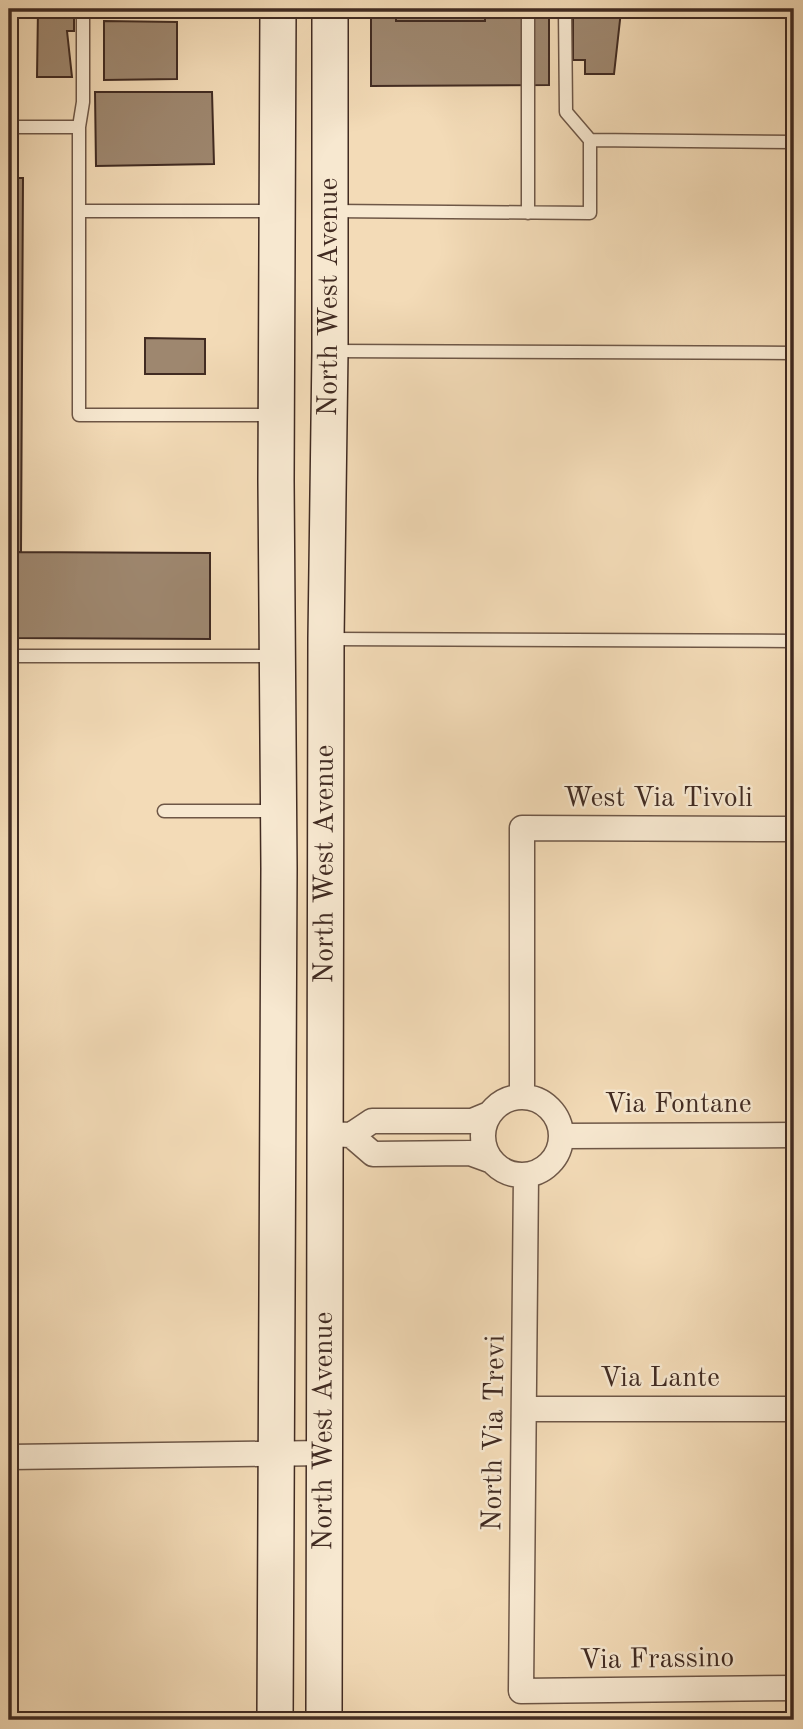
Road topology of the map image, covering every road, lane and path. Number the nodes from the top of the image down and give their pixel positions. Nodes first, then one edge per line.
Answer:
1 (83, 9) edge
2 (278, 9) edge
3 (330, 9) edge
4 (528, 9) edge
5 (565, 9) edge
6 (9, 127) edge
7 (79, 127) junction
8 (590, 141) junction
9 (794, 142) edge
10 (79, 211) junction
11 (278, 211) junction
12 (329, 211) junction
13 (528, 213) junction
14 (330, 351) junction
15 (794, 353) edge
16 (276, 415) junction
17 (326, 639) junction
18 (794, 642) edge
19 (9, 656) edge
20 (278, 656) junction
21 (164, 811) dead end
22 (279, 811) junction
23 (794, 829) edge
24 (279, 868) junction
25 (522, 1097) junction
26 (489, 1114) junction
27 (398, 1121) junction
28 (338, 1134) junction
29 (794, 1135) edge
30 (561, 1136) junction
31 (398, 1154) junction
32 (492, 1161) junction
33 (526, 1175) junction
34 (526, 1409) junction
35 (794, 1409) edge
36 (324, 1452) junction
37 (276, 1454) junction
38 (9, 1457) edge
39 (794, 1688) edge
40 (521, 1691) joint
41 (275, 1720) edge
42 (324, 1720) edge

1 - 7 lane
2 - 11 main road, North West Avenue
3 - 12 main road, North West Avenue
4 - 13 lane
5 - 8 lane
6 - 7 lane
7 - 10 lane
8 - 9 lane
8 - 13 lane
10 - 11 lane
10 - 16 lane
11 - 16 main road, North West Avenue
12 - 13 lane
12 - 14 main road, North West Avenue
14 - 15 lane
14 - 17 main road, North West Avenue
16 - 17 main road
16 - 20 main road, North West Avenue
17 - 18 lane
17 - 28 main road, North West Avenue
19 - 20 lane
20 - 22 main road, North West Avenue
21 - 22 lane
22 - 24 main road, North West Avenue
23 - 25 street, West Via Tivoli
24 - 28 main road
24 - 37 main road, North West Avenue
25 - 26 street
25 - 30 street
26 - 27 street
26 - 32 street
27 - 28 street
27 - 31 street
28 - 31 street
28 - 36 main road, North West Avenue
29 - 30 street, Via Fontane
30 - 33 street
31 - 32 street
32 - 33 street
33 - 34 street, North Via Trevi
34 - 35 street, Via Lante
34 - 40 street, North Via Trevi
36 - 37 street
36 - 42 main road, North West Avenue
37 - 38 street
37 - 41 main road, North West Avenue
39 - 40 street, Via Frassino

